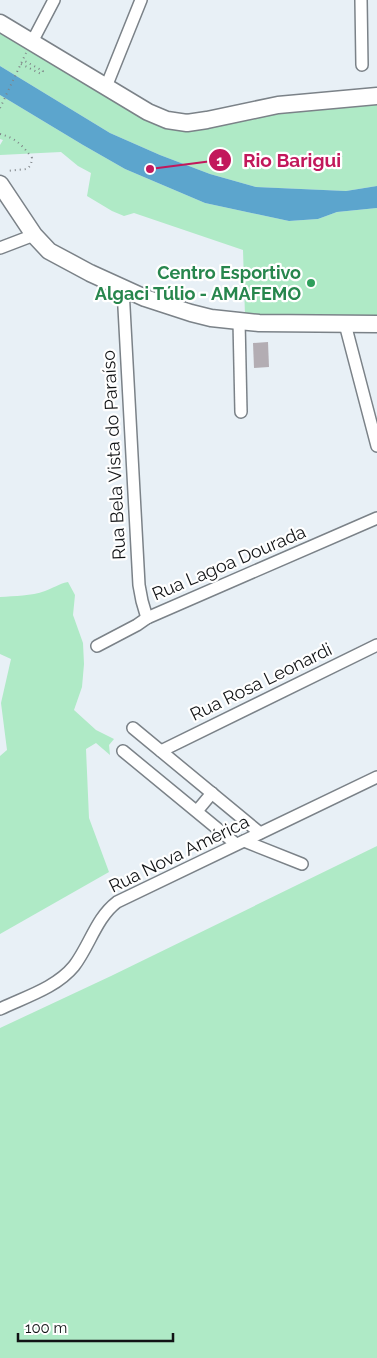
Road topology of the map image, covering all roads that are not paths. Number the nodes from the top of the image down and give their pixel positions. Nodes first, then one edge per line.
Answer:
1 (54, 0) edge
2 (141, 0) edge
3 (361, 0) edge
4 (0, 23) edge
5 (32, 42) junction
6 (362, 65) dead end
7 (106, 87) junction
8 (377, 96) edge
9 (0, 184) edge
10 (34, 235) junction
11 (0, 248) edge
12 (123, 289) junction
13 (239, 321) junction
14 (345, 324) junction
15 (377, 324) edge
16 (241, 412) dead end
17 (377, 446) edge
18 (377, 518) edge
19 (147, 618) junction
20 (377, 645) edge
21 (97, 646) dead end
22 (132, 728) dead end
23 (123, 750) dead end
24 (161, 751) junction
25 (377, 777) edge
26 (212, 793) junction
27 (197, 812) junction
28 (260, 833) junction
29 (240, 842) junction
30 (302, 864) dead end
31 (0, 1009) edge

1 - 5 street
2 - 7 street
3 - 6 street
4 - 5 street
5 - 7 street
7 - 8 street
9 - 10 street
10 - 11 street
10 - 12 street
12 - 13 street
12 - 19 street, Rua Bela Vista do Paraíso
13 - 14 street
13 - 16 street
14 - 15 street
14 - 17 street
18 - 19 street, Rua Lagoa Dourada
19 - 21 street, Rua Lagoa Dourada
20 - 24 street, Rua Rosa Leonardi
22 - 24 street
23 - 27 street
24 - 26 street
25 - 28 street, Rua Nova América
26 - 27 street
26 - 28 street
27 - 29 street
28 - 29 street, Rua Nova América
29 - 30 street
29 - 31 street, Rua Nova América

